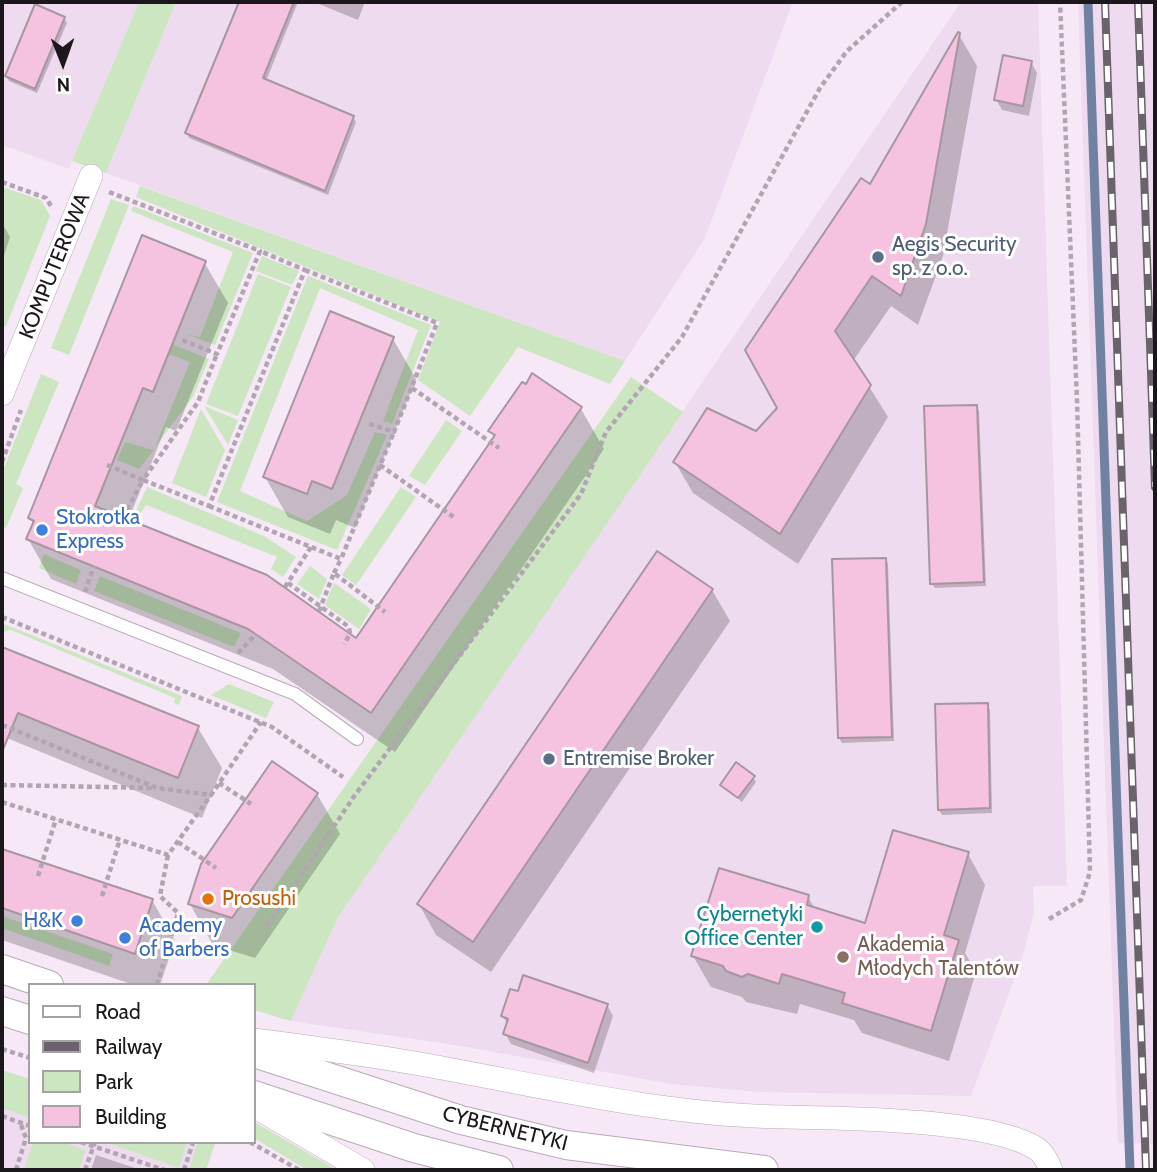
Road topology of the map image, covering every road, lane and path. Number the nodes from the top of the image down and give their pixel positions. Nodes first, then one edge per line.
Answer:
1 (902, 2) edge
2 (1060, 2) edge
3 (91, 176) dead end
4 (133, 199) dead end
5 (260, 251) junction
6 (305, 270) junction
7 (182, 340) dead end
8 (218, 354) junction
9 (412, 388) junction
10 (2, 394) edge
11 (367, 423) dead end
12 (394, 432) junction
13 (499, 448) dead end
14 (107, 465) dead end
15 (380, 465) junction
16 (143, 480) junction
17 (209, 506) junction
18 (123, 517) dead end
19 (455, 518) dead end
20 (311, 547) junction
21 (341, 559) junction
22 (334, 573) junction
23 (2, 578) edge
24 (320, 609) junction
25 (385, 612) dead end
26 (2, 617) edge
27 (256, 634) dead end
28 (344, 644) dead end
29 (238, 654) dead end
30 (261, 722) junction
31 (2, 725) edge
32 (357, 739) dead end
33 (343, 777) dead end
34 (219, 783) junction
35 (2, 785) edge
36 (157, 788) junction
37 (211, 795) junction
38 (2, 802) edge
39 (251, 804) dead end
40 (56, 819) junction
41 (120, 839) junction
42 (178, 842) junction
43 (168, 855) junction
44 (216, 868) dead end
45 (38, 876) dead end
46 (102, 896) dead end
47 (1049, 919) dead end
48 (267, 926) dead end
49 (2, 969) edge
50 (42, 983) edge
51 (158, 983) edge
52 (2, 1011) edge
53 (28, 1019) edge
54 (256, 1040) edge
55 (2, 1049) edge
56 (256, 1054) edge
57 (28, 1057) edge
58 (256, 1096) edge
59 (256, 1107) edge
60 (2, 1116) edge
61 (20, 1122) junction
62 (28, 1125) edge
63 (94, 1144) edge
64 (192, 1144) edge
65 (254, 1144) edge
66 (16, 1170) edge
67 (85, 1170) edge
68 (164, 1170) edge
69 (184, 1170) edge
70 (299, 1170) edge
71 (363, 1170) edge
72 (499, 1170) edge
73 (764, 1170) edge
74 (1051, 1170) edge

1 - 48 path
2 - 47 path
3 - 10 street, KOMPUTEROWA
4 - 5 path
5 - 6 path
5 - 8 path
6 - 9 path
6 - 17 path
7 - 8 path
8 - 16 path
9 - 12 path
9 - 13 path
11 - 12 path
12 - 15 path
14 - 16 path
15 - 19 path
15 - 21 path
16 - 17 path
16 - 18 path
17 - 20 path
20 - 21 path
20 - 24 path
21 - 22 path
22 - 24 path
22 - 25 path
23 - 32 lane
24 - 28 path
26 - 30 path
27 - 29 path
30 - 33 path
30 - 34 path
31 - 36 path
34 - 37 path
34 - 39 path
35 - 36 path
36 - 37 path
37 - 42 path
38 - 40 path
40 - 41 path
40 - 45 path
41 - 43 path
41 - 46 path
42 - 43 path
42 - 44 path
43 - 51 path
49 - 50 street
52 - 53 street
54 - 74 street
55 - 57 path
56 - 73 street, CYBERNETYKI
58 - 72 street, CYBERNETYKI
59 - 71 street
60 - 61 path
61 - 62 path
61 - 66 path
63 - 67 path
63 - 68 path
64 - 69 path
65 - 70 path

